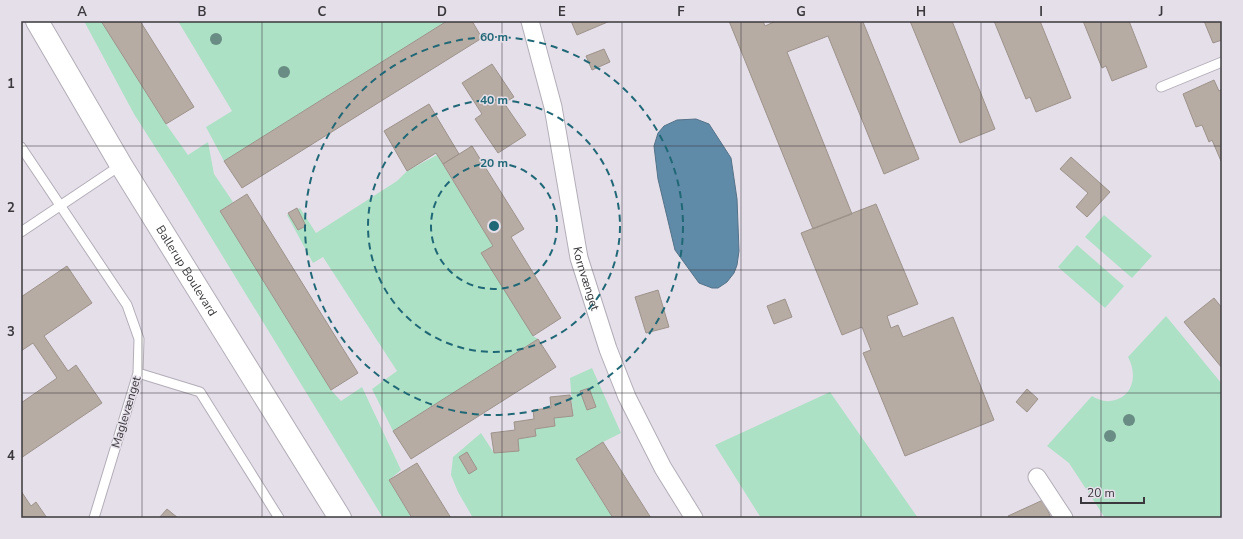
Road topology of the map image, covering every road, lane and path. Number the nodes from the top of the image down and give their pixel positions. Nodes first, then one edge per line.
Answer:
1 (37, 21) edge
2 (530, 21) edge
3 (1222, 62) edge
4 (1161, 87) dead end
5 (21, 146) edge
6 (121, 165) junction
7 (61, 205) junction
8 (21, 232) edge
9 (138, 373) junction
10 (1037, 477) dead end
11 (94, 518) edge
12 (279, 518) edge
13 (340, 518) edge
14 (694, 518) edge
15 (1064, 518) edge

1 - 6 street, Ballerup Boulevard
2 - 14 street, Kornvænget
3 - 4 lane
5 - 7 lane, Maglevænget
6 - 7 lane
6 - 13 street, Ballerup Boulevard
7 - 8 lane
7 - 9 lane, Maglevænget
9 - 11 lane, Maglevænget
9 - 12 lane
10 - 15 street

